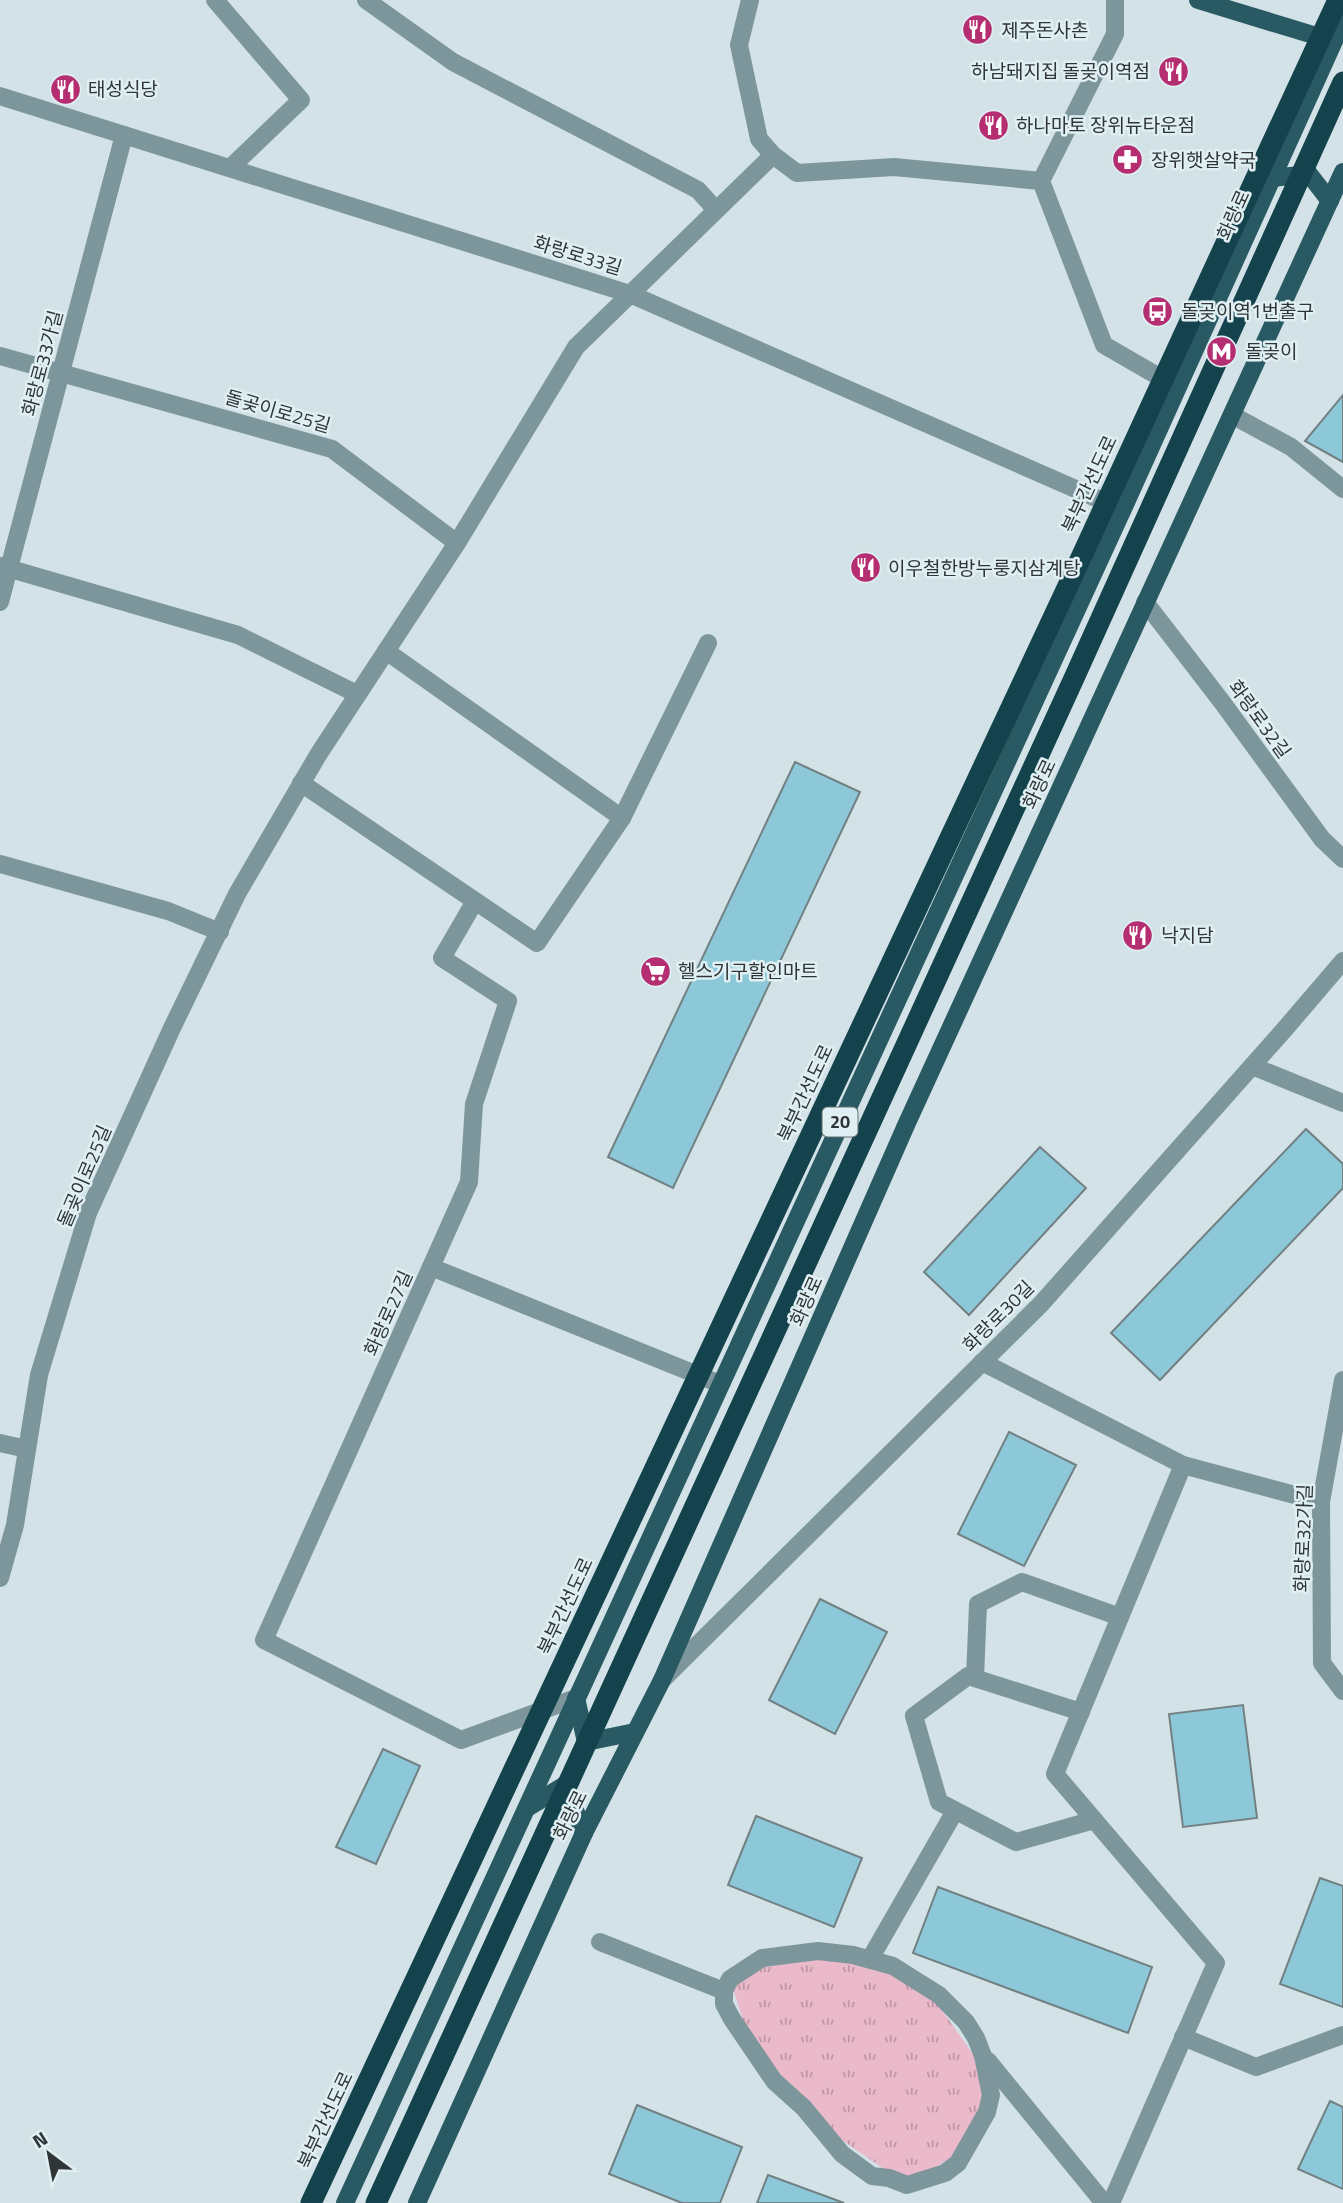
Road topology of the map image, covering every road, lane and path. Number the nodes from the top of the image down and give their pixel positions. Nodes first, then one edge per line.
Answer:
1 (215, 0) edge
2 (366, 0) edge
3 (750, 0) edge
4 (1115, 0) edge
5 (1198, 0) edge
6 (1338, 0) edge
7 (1343, 21) edge
8 (1339, 42) edge
9 (1343, 82) edge
10 (0, 96) edge
11 (124, 135) junction
12 (773, 155) junction
13 (230, 168) junction
14 (1343, 172) edge
15 (1272, 178) junction
16 (1041, 181) junction
17 (1330, 201) junction
18 (716, 210) junction
19 (630, 294) junction
20 (0, 356) edge
21 (61, 372) junction
22 (1178, 388) junction
23 (1232, 415) junction
24 (1343, 489) edge
25 (1123, 509) junction
26 (457, 543) junction
27 (4, 567) edge
28 (0, 602) edge
29 (1145, 602) junction
30 (708, 643) dead end
31 (386, 651) junction
32 (357, 694) junction
33 (301, 783) junction
34 (622, 818) junction
35 (1343, 859) edge
36 (0, 864) edge
37 (475, 901) junction
38 (220, 932) junction
39 (1343, 961) edge
40 (1252, 1066) junction
41 (1343, 1103) edge
42 (431, 1267) junction
43 (982, 1362) junction
44 (1343, 1380) edge
45 (720, 1384) junction
46 (0, 1443) edge
47 (27, 1450) junction
48 (1183, 1465) junction
49 (1321, 1502) junction
50 (0, 1578) edge
51 (1120, 1617) junction
52 (975, 1678) junction
53 (662, 1680) junction
54 (1343, 1691) edge
55 (576, 1698) junction
56 (1081, 1712) junction
57 (635, 1732) junction
58 (527, 1808) junction
59 (955, 1811) junction
60 (1094, 1820) junction
61 (584, 1833) junction
62 (600, 1942) dead end
63 (870, 1959) junction
64 (724, 1991) junction
65 (1343, 2035) edge
66 (1183, 2037) junction
67 (983, 2056) junction
68 (311, 2203) edge
69 (345, 2203) edge
70 (376, 2203) edge
71 (417, 2203) edge
72 (1104, 2203) edge
73 (1111, 2203) edge

1 - 13 street
2 - 18 street
3 - 12 street
4 - 16 street
5 - 8 main road
6 - 68 highway, 북부간선도로, bridge
7 - 8 main road, 화랑로 / 20
8 - 15 main road, 화랑로 / 20
9 - 70 highway, bridge
10 - 11 street, 화랑로33길
11 - 13 street, 화랑로33길
11 - 21 street, 화랑로33가길
12 - 16 street
12 - 18 street, 돌곶이로25길
13 - 19 street, 화랑로33길
14 - 17 main road, 화랑로
15 - 17 main road
15 - 22 main road, 화랑로 / 20
16 - 22 street
17 - 23 main road, 화랑로
18 - 19 street, 돌곶이로25길
19 - 25 street, 화랑로33길
19 - 26 street, 돌곶이로25길
20 - 21 street, 돌곶이로25길
21 - 26 street, 돌곶이로25길
21 - 27 street, 화랑로33가길
22 - 25 main road, 화랑로 / 20
23 - 24 street
23 - 29 main road, 화랑로
25 - 45 main road, 화랑로 / 20
26 - 31 street, 돌곶이로25길
27 - 28 street, 화랑로33가길
27 - 32 street
29 - 35 street, 화랑로32길
29 - 53 main road, 화랑로
30 - 34 street
31 - 32 street, 돌곶이로25길
31 - 34 street
32 - 33 street, 돌곶이로25길
33 - 37 street
33 - 38 street, 돌곶이로25길
34 - 37 street
36 - 38 street
37 - 42 street, 화랑로27길
38 - 47 street, 돌곶이로25길
39 - 40 street, 화랑로30길
40 - 41 street
40 - 43 street, 화랑로30길
42 - 45 street
42 - 55 street, 화랑로27길
43 - 48 street
43 - 53 street, 화랑로30길
44 - 49 street, 화랑로32가길
45 - 55 main road, 화랑로 / 20
46 - 47 street
47 - 50 street, 돌곶이로25길
48 - 49 street
48 - 51 street
49 - 54 street, 화랑로32가길
51 - 52 street
51 - 56 street
52 - 56 street
52 - 59 street
53 - 57 main road, 화랑로
55 - 57 main road
55 - 58 main road, 화랑로 / 20
56 - 60 street
57 - 61 main road, 화랑로
58 - 61 main road
58 - 69 main road, 화랑로 / 20
59 - 60 street
59 - 63 street
60 - 66 street
61 - 71 main road, 화랑로
62 - 64 street
63 - 64 street
63 - 67 street
64 - 67 street
65 - 66 street
66 - 73 street
67 - 72 street

